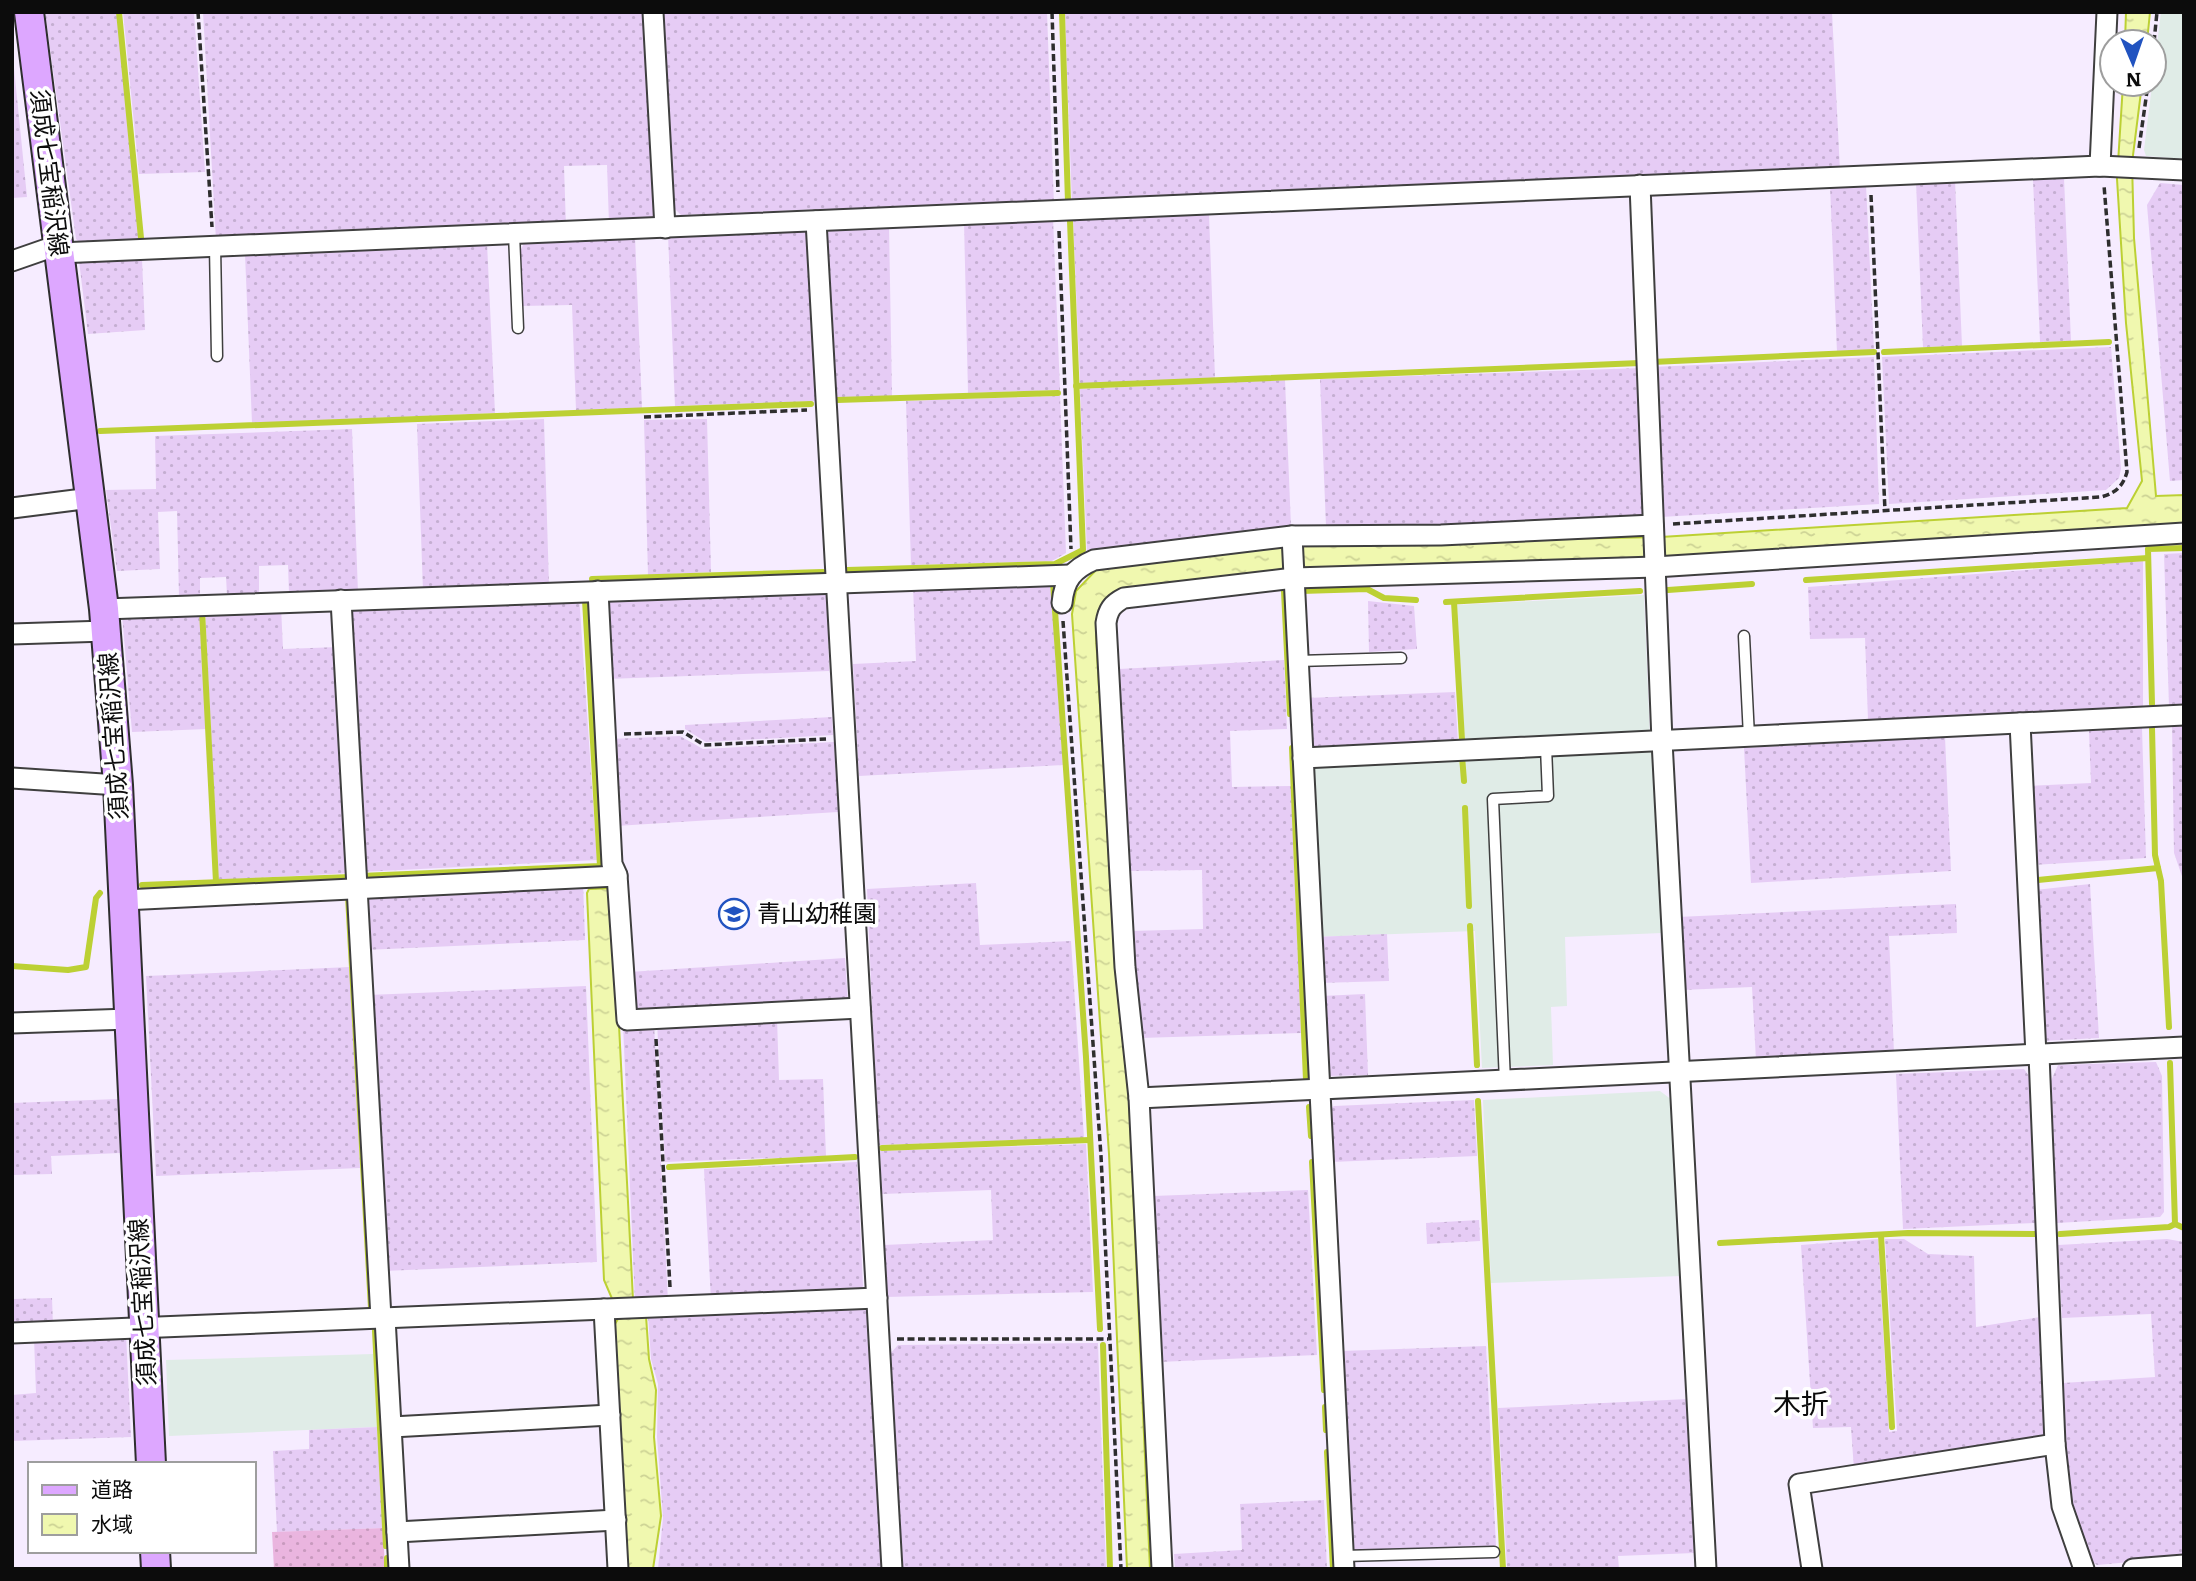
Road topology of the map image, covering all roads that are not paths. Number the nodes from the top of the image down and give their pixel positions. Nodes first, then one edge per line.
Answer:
1 (29, 12) edge
2 (653, 12) edge
3 (2107, 12) edge
4 (2105, 166) junction
5 (2184, 170) edge
6 (1640, 185) junction
7 (816, 221) junction
8 (665, 228) junction
9 (514, 234) junction
10 (214, 246) junction
11 (58, 249) junction
12 (12, 261) edge
13 (518, 328) dead end
14 (217, 356) dead end
15 (91, 498) junction
16 (12, 508) edge
17 (1653, 528) junction
18 (2184, 533) edge
19 (1292, 539) junction
20 (1655, 564) junction
21 (1070, 575) junction
22 (1294, 575) junction
23 (836, 583) junction
24 (598, 591) junction
25 (341, 600) junction
26 (1062, 603) road end
27 (105, 620) junction
28 (12, 634) edge
29 (1744, 636) dead end
30 (1401, 658) dead end
31 (1298, 662) junction
32 (2184, 715) edge
33 (2020, 723) junction
34 (1749, 737) junction
35 (1662, 741) junction
36 (1546, 747) junction
37 (1303, 758) junction
38 (12, 778) edge
39 (118, 785) junction
40 (617, 876) junction
41 (356, 888) junction
42 (124, 900) junction
43 (860, 1008) junction
44 (129, 1019) junction
45 (12, 1023) edge
46 (2184, 1047) edge
47 (2037, 1055) junction
48 (1680, 1074) junction
49 (1505, 1083) junction
50 (1320, 1091) junction
51 (1139, 1098) junction
52 (877, 1298) junction
53 (604, 1309) junction
54 (383, 1318) junction
55 (144, 1328) junction
56 (12, 1333) edge
57 (610, 1415) junction
58 (392, 1427) junction
59 (2055, 1444) junction
60 (151, 1462) edge
61 (616, 1520) junction
62 (397, 1532) junction
63 (1494, 1552) dead end
64 (1344, 1563) edge
65 (2184, 1565) edge
66 (399, 1569) edge
67 (618, 1569) edge
68 (892, 1569) edge
69 (1162, 1569) edge
70 (1706, 1569) edge
71 (1812, 1569) edge
72 (2084, 1569) edge
73 (2133, 1569) edge

1 - 11 main road, 須成七宝稲沢線
2 - 8 street
3 - 4 street
4 - 5 street
4 - 6 street
6 - 7 street
6 - 17 street
7 - 8 street
7 - 23 street
8 - 9 street
9 - 10 street
9 - 13 lane
10 - 11 street
10 - 14 lane
11 - 12 street
11 - 15 main road, 須成七宝稲沢線
15 - 16 street
15 - 27 main road, 須成七宝稲沢線
17 - 19 street
17 - 20 street
18 - 20 street
19 - 21 street
19 - 22 street
20 - 22 street
20 - 35 street
21 - 23 street
21 - 26 street
22 - 31 street
22 - 51 street
23 - 24 street
23 - 43 street
24 - 25 street
24 - 40 street
25 - 27 street
25 - 41 street
27 - 28 street
27 - 39 main road, 須成七宝稲沢線
29 - 34 lane
30 - 31 lane
31 - 37 street
32 - 33 street
33 - 34 street
33 - 47 street
34 - 35 street
35 - 36 street
35 - 48 street
36 - 37 street
36 - 49 lane
37 - 50 street
38 - 39 street
39 - 42 main road, 須成七宝稲沢線
40 - 41 street
40 - 43 street
41 - 42 street
41 - 54 street
42 - 44 main road, 須成七宝稲沢線
43 - 52 street
44 - 45 street
44 - 55 main road, 須成七宝稲沢線
46 - 47 street
47 - 48 street
47 - 59 street
48 - 49 street
48 - 70 street
49 - 50 street
50 - 51 street
50 - 64 street
51 - 69 street
52 - 53 street
52 - 68 street
53 - 54 street
53 - 57 street
54 - 55 street
54 - 58 street
55 - 56 street
55 - 60 main road, 須成七宝稲沢線
57 - 58 street
57 - 61 street
58 - 62 street
59 - 71 street
59 - 72 street
61 - 62 street
61 - 67 street
62 - 66 street
63 - 64 lane
65 - 73 street

